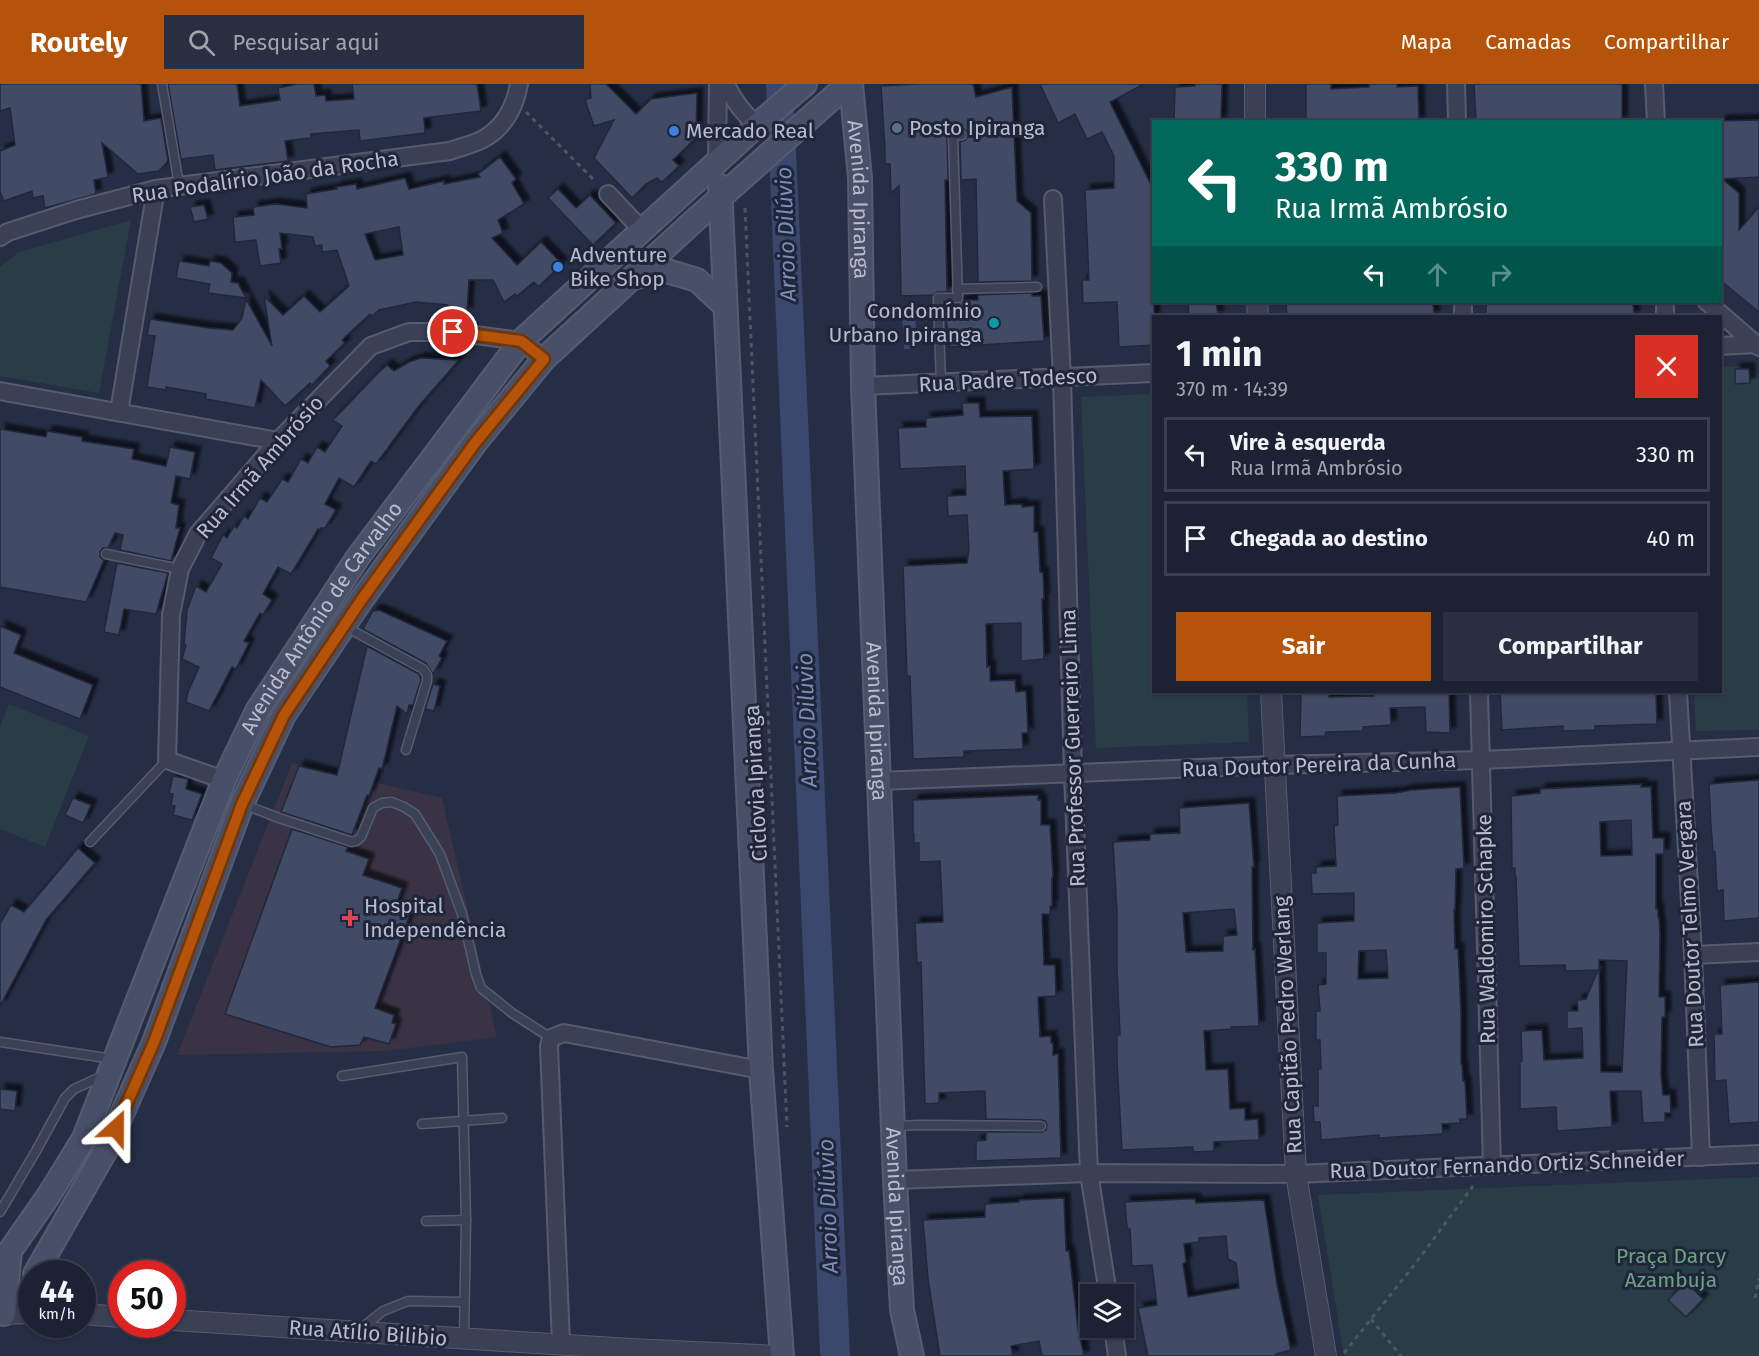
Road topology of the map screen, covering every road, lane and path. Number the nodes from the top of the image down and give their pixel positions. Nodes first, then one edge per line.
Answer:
1 (162, 84) edge
2 (519, 84) edge
3 (718, 84) edge
4 (726, 84) edge
5 (805, 84) edge
6 (849, 84) edge
7 (1254, 84) edge
8 (1456, 84) edge
9 (1654, 84) edge
10 (516, 102) junction
11 (1255, 120) edge
12 (1457, 120) edge
13 (1656, 120) edge
14 (760, 123) junction
15 (962, 135) dead end
16 (717, 163) junction
17 (179, 185) junction
18 (156, 189) junction
19 (608, 194) joint
20 (722, 196) junction
21 (1053, 200) dead end
22 (745, 208) dead end
23 (642, 230) junction
24 (0, 237) edge
25 (630, 279) junction
26 (1036, 287) dead end
27 (957, 289) junction
28 (1708, 303) edge
29 (725, 306) junction
30 (1722, 315) edge
31 (1722, 315) edge
32 (521, 341) junction
33 (1722, 346) edge
34 (1757, 346) edge
35 (544, 359) junction
36 (1152, 373) edge
37 (1062, 378) junction
38 (941, 383) junction
39 (863, 386) junction
40 (0, 391) edge
41 (119, 412) junction
42 (278, 441) junction
43 (105, 554) dead end
44 (180, 569) junction
45 (343, 626) junction
46 (1271, 693) edge
47 (1479, 693) edge
48 (1678, 693) edge
49 (1759, 747) edge
50 (406, 750) dead end
51 (1680, 750) junction
52 (166, 760) junction
53 (1482, 760) junction
54 (1274, 765) junction
55 (1073, 774) junction
56 (224, 780) junction
57 (879, 781) junction
58 (242, 804) junction
59 (90, 842) dead end
60 (1759, 952) edge
61 (1693, 955) junction
62 (551, 1038) junction
63 (0, 1042) edge
64 (114, 1066) junction
65 (761, 1070) junction
66 (342, 1076) dead end
67 (502, 1118) dead end
68 (464, 1121) junction
69 (423, 1124) dead end
70 (893, 1126) junction
71 (1041, 1126) dead end
72 (787, 1129) dead end
73 (1759, 1154) edge
74 (1701, 1157) junction
75 (1492, 1166) junction
76 (1089, 1173) junction
77 (1296, 1174) junction
78 (895, 1180) junction
79 (1473, 1186) dead end
80 (0, 1212) edge
81 (466, 1220) junction
82 (426, 1221) dead end
83 (5, 1256) edge
84 (42, 1260) edge
85 (1759, 1278) edge
86 (1106, 1284) edge
87 (18, 1295) edge
88 (1755, 1298) dead end
89 (464, 1302) junction
90 (18, 1314) edge
91 (1, 1315) edge
92 (1371, 1319) junction
93 (186, 1321) edge
94 (356, 1332) junction
95 (464, 1338) junction
96 (1114, 1338) edge
97 (561, 1344) junction
98 (781, 1356) edge
99 (912, 1356) edge
100 (1117, 1356) edge
101 (1326, 1356) edge
102 (1341, 1356) edge
103 (1401, 1356) edge

1 - 17 lane
2 - 10 street
3 - 16 street
4 - 14 street
5 - 14 main road, Avenida Antônio de Carvalho
6 - 20 main road, Avenida Antônio de Carvalho
6 - 39 main road, Avenida Ipiranga
7 - 11 street
8 - 12 street
9 - 13 street
10 - 17 street, Rua Podalírio João da Rocha
10 - 19 path
14 - 16 main road, Avenida Antônio de Carvalho
15 - 27 lane
16 - 20 main road
16 - 23 main road, Avenida Antônio de Carvalho
17 - 18 street, Rua Podalírio João da Rocha
18 - 24 street, Rua Podalírio João da Rocha
18 - 41 street
19 - 23 street
20 - 25 main road, Avenida Antônio de Carvalho
20 - 29 main road
21 - 37 street, Rua Professor Guerreiro Lima
22 - 72 path, Ciclovia Ipiranga
23 - 32 main road, Avenida Antônio de Carvalho
25 - 29 main road
25 - 35 main road, Avenida Antônio de Carvalho
26 - 27 lane
27 - 38 lane
28 - 31 street
29 - 65 main road
30 - 34 street
32 - 35 street
32 - 42 street, Rua Irmã Ambrósio
32 - 56 main road, Avenida Antônio de Carvalho
33 - 34 street
35 - 45 main road, Avenida Antônio de Carvalho
36 - 37 street, Rua Padre Todesco
37 - 38 street, Rua Padre Todesco
37 - 55 street, Rua Professor Guerreiro Lima
38 - 39 street, Rua Padre Todesco
39 - 57 main road, Avenida Ipiranga
40 - 41 street
41 - 42 street
42 - 44 street, Rua Irmã Ambrósio
43 - 44 lane
44 - 52 street, Rua Irmã Ambrósio
45 - 50 lane
45 - 58 main road, Avenida Antônio de Carvalho
46 - 54 street, Rua Capitão Pedro Werlang
47 - 53 street, Rua Waldomiro Schapke
48 - 51 street, Rua Doutor Telmo Vergara
49 - 51 street, Rua Doutor Pereira da Cunha
51 - 53 street, Rua Doutor Pereira da Cunha
51 - 61 street, Rua Doutor Telmo Vergara
52 - 56 street
52 - 59 lane
53 - 54 street, Rua Doutor Pereira da Cunha
53 - 75 street, Rua Waldomiro Schapke
54 - 55 street, Rua Doutor Pereira da Cunha
54 - 77 street, Rua Capitão Pedro Werlang
55 - 57 street, Rua Doutor Pereira da Cunha
55 - 76 street, Rua Professor Guerreiro Lima
56 - 64 main road, Avenida Antônio de Carvalho
57 - 70 main road, Avenida Ipiranga
58 - 62 lane
58 - 84 main road, Avenida Antônio de Carvalho
60 - 61 street
61 - 74 street, Rua Doutor Telmo Vergara
62 - 65 street
62 - 97 street
63 - 64 lane
64 - 80 lane
64 - 83 main road, Avenida Antônio de Carvalho
65 - 98 main road
66 - 68 lane
67 - 68 lane
68 - 69 lane
68 - 81 lane
70 - 71 lane
70 - 78 main road, Avenida Ipiranga
73 - 74 street, Rua Doutor Fernando Ortiz Schneider
74 - 75 street, Rua Doutor Fernando Ortiz Schneider
75 - 77 street, Rua Doutor Fernando Ortiz Schneider
76 - 77 street, Rua Doutor Fernando Ortiz Schneider
76 - 78 street, Rua Doutor Fernando Ortiz Schneider
76 - 86 street, Rua Professor Guerreiro Lima
77 - 101 street, Rua Capitão Pedro Werlang
78 - 99 main road, Avenida Ipiranga
79 - 92 path
81 - 82 lane
81 - 89 lane
83 - 91 main road
85 - 88 path
87 - 91 main road
89 - 94 lane
89 - 95 lane
90 - 91 street
92 - 102 path
92 - 103 path
93 - 94 street, Rua Atílio Bilibio
94 - 95 street, Rua Atílio Bilibio
95 - 97 street, Rua Atílio Bilibio
96 - 100 street
97 - 98 street, Rua Atílio Bilibio

